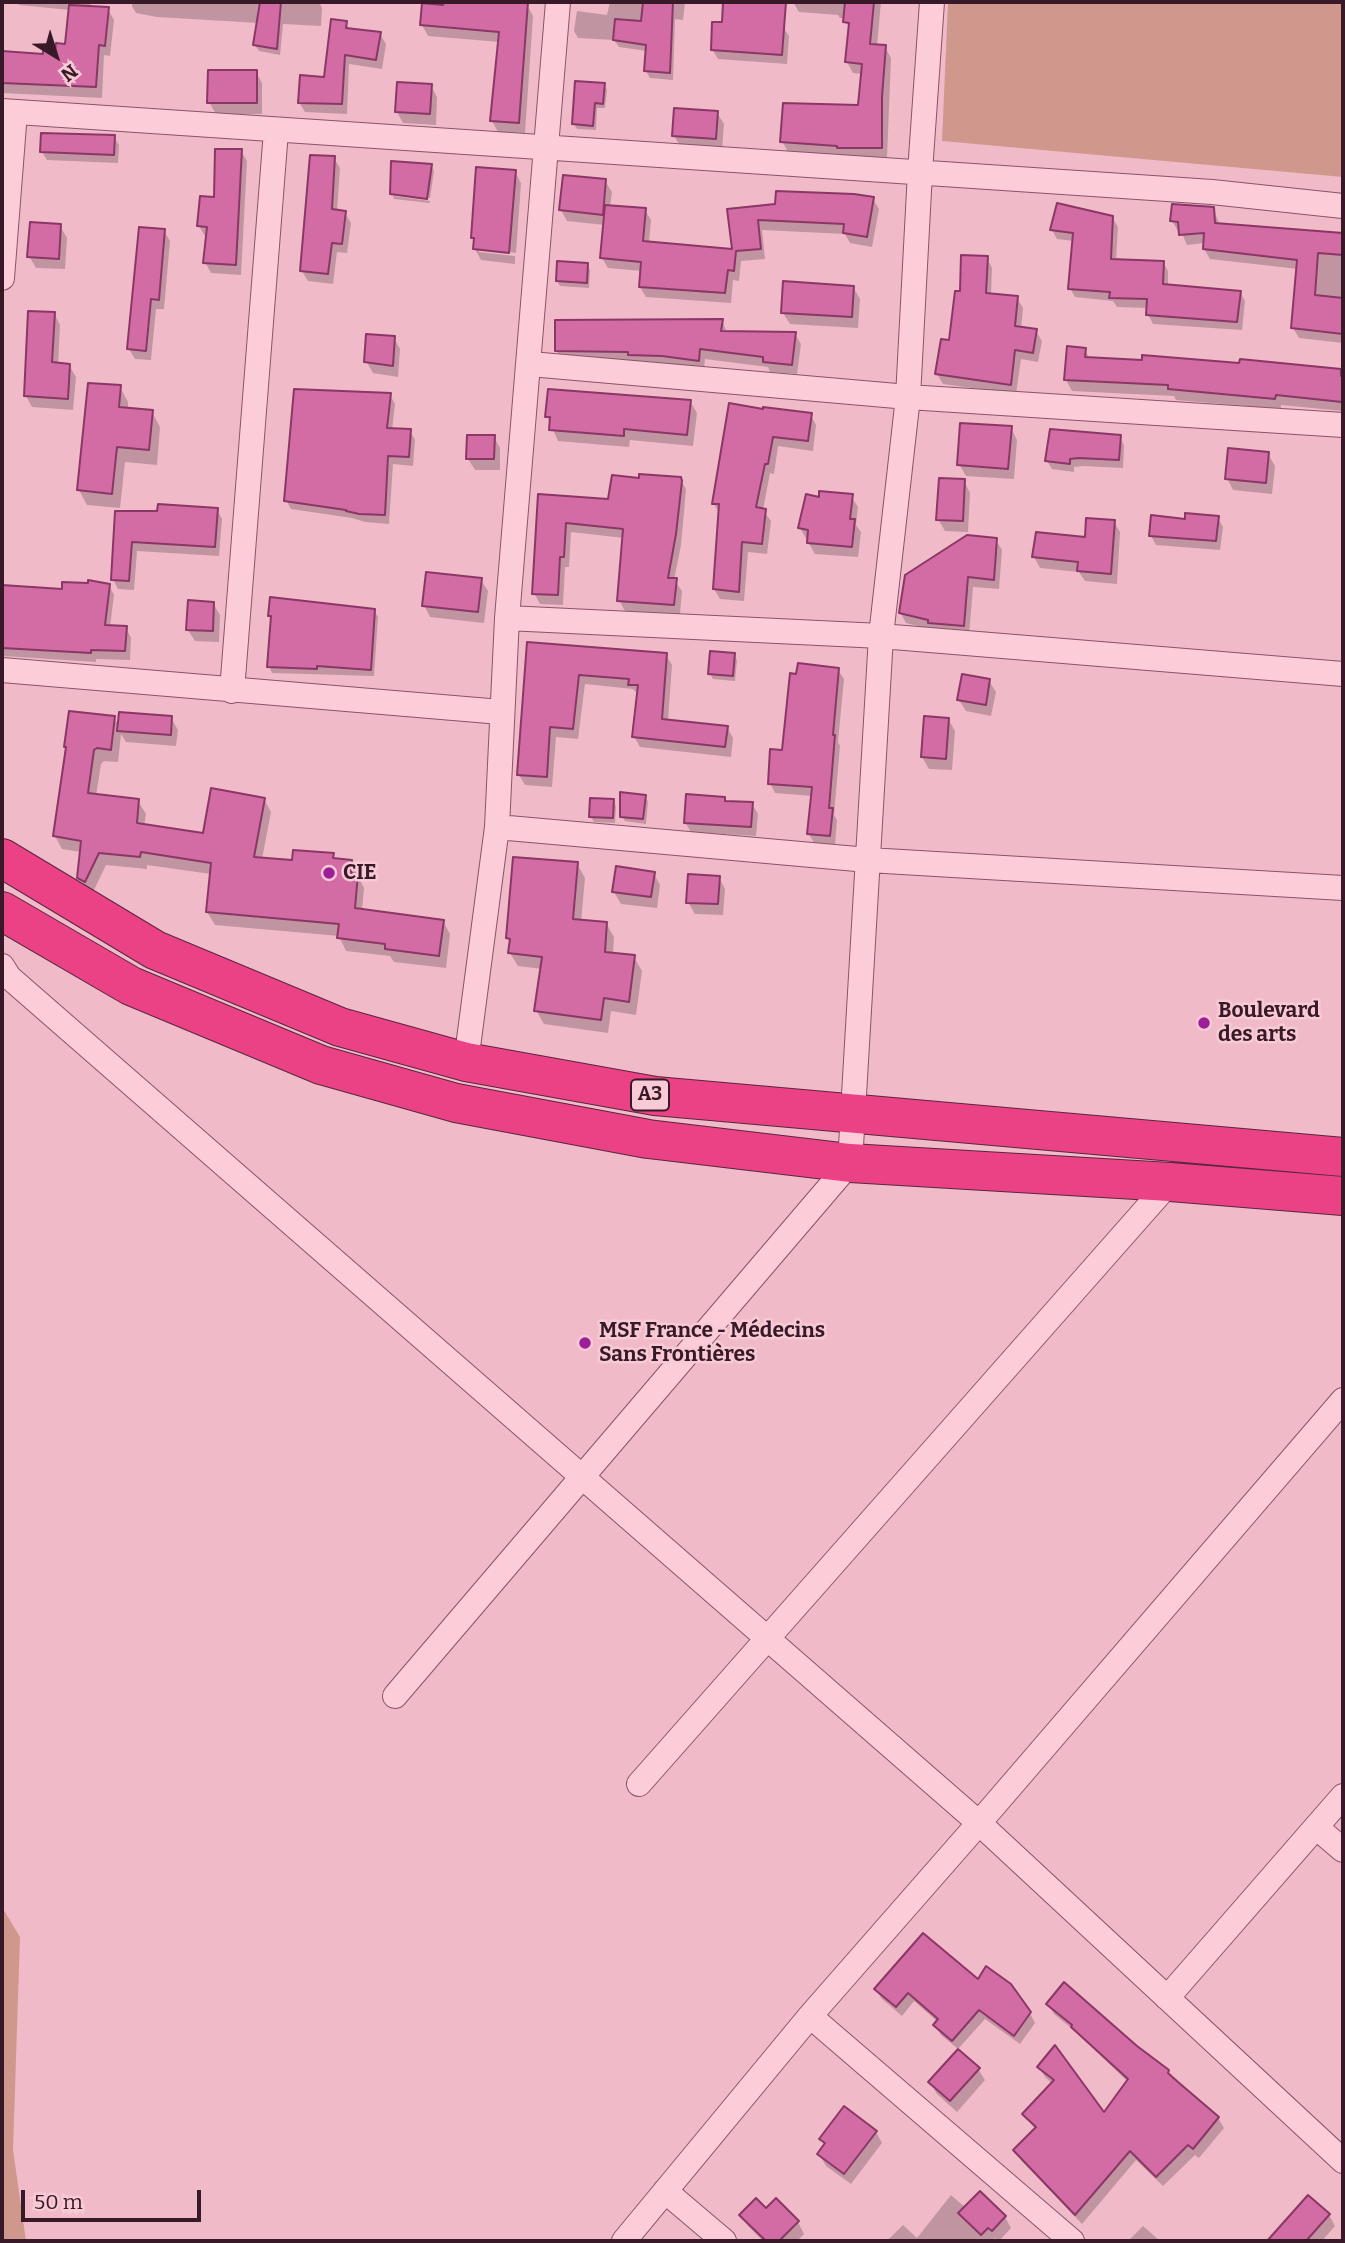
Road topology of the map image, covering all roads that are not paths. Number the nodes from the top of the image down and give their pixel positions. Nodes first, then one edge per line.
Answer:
1 (558, 2) edge
2 (932, 2) edge
3 (8, 111) edge
4 (276, 131) junction
5 (545, 148) junction
6 (920, 172) junction
7 (1343, 206) edge
8 (2, 278) edge
9 (530, 363) junction
10 (908, 397) junction
11 (1343, 425) edge
12 (507, 618) junction
13 (881, 636) junction
14 (2, 670) edge
15 (1343, 674) edge
16 (232, 691) junction
17 (501, 712) junction
18 (497, 827) junction
19 (2, 858) edge
20 (868, 860) junction
21 (1343, 888) edge
22 (2, 911) edge
23 (2, 966) edge
24 (466, 1062) junction
25 (855, 1113) junction
26 (1343, 1157) edge
27 (850, 1163) junction
28 (1170, 1182) junction
29 (1343, 1196) edge
30 (1343, 1400) edge
31 (584, 1477) junction
32 (766, 1639) junction
33 (395, 1696) dead end
34 (639, 1784) dead end
35 (1343, 1796) edge
36 (979, 1823) junction
37 (1316, 1827) junction
38 (1343, 1850) edge
39 (1167, 1998) junction
40 (810, 2015) junction
41 (1343, 2161) edge
42 (665, 2191) junction
43 (624, 2241) edge
44 (724, 2241) edge
45 (1072, 2241) edge

1 - 5 street
2 - 6 street
3 - 4 street
3 - 8 street
4 - 5 street
4 - 16 street
5 - 6 street
5 - 9 street
6 - 7 street
6 - 10 street
9 - 10 street
9 - 12 street
10 - 11 street
10 - 13 street
12 - 13 street
12 - 17 street
13 - 15 street
13 - 20 street
14 - 16 street
16 - 17 street
17 - 18 street
18 - 20 street
18 - 24 street
19 - 24 highway, A3
20 - 21 street
20 - 25 street
22 - 27 highway, A3
23 - 31 street
24 - 25 highway, A3
25 - 26 highway, A3
25 - 27 street
27 - 28 highway, A3
27 - 31 street
28 - 29 highway, A3
28 - 32 street
30 - 36 street
31 - 32 street
31 - 33 street
32 - 34 street
32 - 36 street
35 - 37 street
36 - 39 street
36 - 40 street
37 - 38 street
37 - 39 street
39 - 41 street
40 - 42 street
40 - 45 street
42 - 43 street
42 - 44 street

